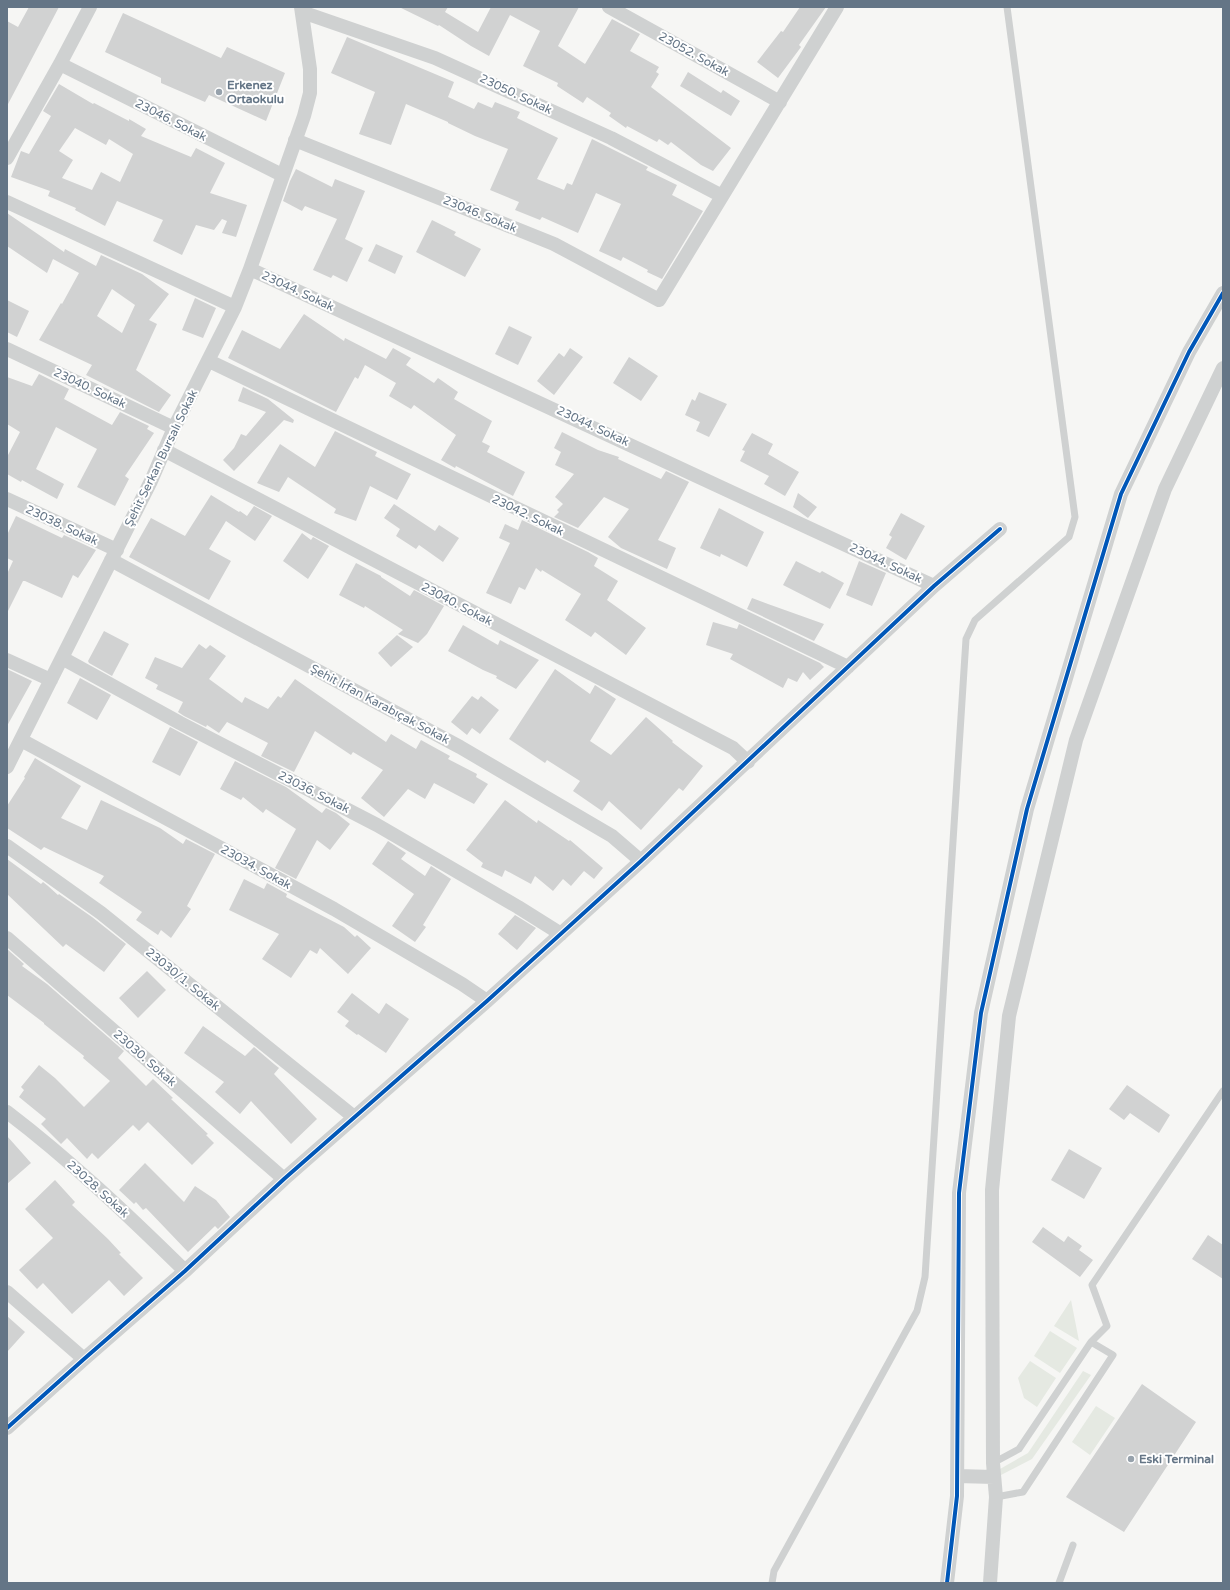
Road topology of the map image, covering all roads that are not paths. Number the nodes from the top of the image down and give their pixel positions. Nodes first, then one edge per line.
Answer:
1 (90, 7) edge
2 (609, 7) edge
3 (837, 7) edge
4 (1007, 7) edge
5 (301, 10) edge
6 (60, 64) junction
7 (780, 102) junction
8 (295, 140) junction
9 (7, 158) edge
10 (282, 175) junction
11 (722, 196) junction
12 (7, 202) edge
13 (250, 269) junction
14 (1223, 293) edge
15 (235, 307) junction
16 (7, 349) edge
17 (209, 362) junction
18 (1223, 368) edge
19 (174, 428) junction
20 (164, 450) junction
21 (7, 499) edge
22 (1000, 529) dead end
23 (114, 555) junction
24 (934, 586) junction
25 (62, 658) junction
26 (7, 660) edge
27 (848, 667) junction
28 (51, 680) junction
29 (21, 740) junction
30 (748, 762) junction
31 (7, 767) edge
32 (7, 846) edge
33 (641, 861) junction
34 (561, 934) junction
35 (7, 938) edge
36 (487, 1001) junction
37 (1223, 1091) edge
38 (7, 1112) edge
39 (354, 1118) junction
40 (284, 1179) junction
41 (185, 1271) junction
42 (7, 1292) edge
43 (1091, 1342) junction
44 (84, 1359) junction
45 (7, 1428) edge
46 (993, 1463) junction
47 (957, 1476) junction
48 (994, 1477) junction
49 (996, 1497) junction
50 (1073, 1545) dead end
51 (772, 1583) edge
52 (947, 1583) edge
53 (990, 1583) edge
54 (1059, 1583) edge

1 - 6 street
2 - 7 street, 23052. Sokak
3 - 7 street
4 - 51 lane
5 - 8 street, Şehit Serkan Bursalı Sokak
5 - 11 street, 23050. Sokak
6 - 9 street
6 - 10 street, 23046. Sokak
7 - 11 street
8 - 10 street, Şehit Serkan Bursalı Sokak
8 - 11 street, 23046. Sokak
10 - 13 street, Şehit Serkan Bursalı Sokak
12 - 15 street
13 - 15 street, Şehit Serkan Bursalı Sokak
13 - 24 street, 23044. Sokak
14 - 47 street
15 - 17 street, Şehit Serkan Bursalı Sokak
16 - 19 street, 23040. Sokak
17 - 19 street, Şehit Serkan Bursalı Sokak
17 - 27 street, 23042. Sokak
18 - 46 street
19 - 20 street, Şehit Serkan Bursalı Sokak
20 - 23 street, Şehit Serkan Bursalı Sokak
20 - 30 street, 23040. Sokak
21 - 23 street, 23038. Sokak
22 - 24 street
23 - 25 street, Şehit Serkan Bursalı Sokak
23 - 33 street, Şehit İrfan Karabıçak Sokak
24 - 27 street
25 - 28 street, Şehit Serkan Bursalı Sokak
25 - 34 street, 23036. Sokak
26 - 28 street
27 - 30 street
28 - 29 street, Şehit Serkan Bursalı Sokak
29 - 31 street, Şehit Serkan Bursalı Sokak
29 - 36 street, 23034. Sokak
30 - 33 street
32 - 39 street, 23030/1. Sokak
33 - 34 street
34 - 36 street
35 - 40 street, 23030. Sokak
36 - 39 street
37 - 43 lane
38 - 41 street, 23028. Sokak
39 - 40 street
40 - 41 street
41 - 44 street
42 - 44 street
43 - 46 lane
43 - 49 lane
44 - 45 street
46 - 48 street
47 - 48 street
47 - 52 street
48 - 49 street
49 - 53 street
50 - 54 lane

